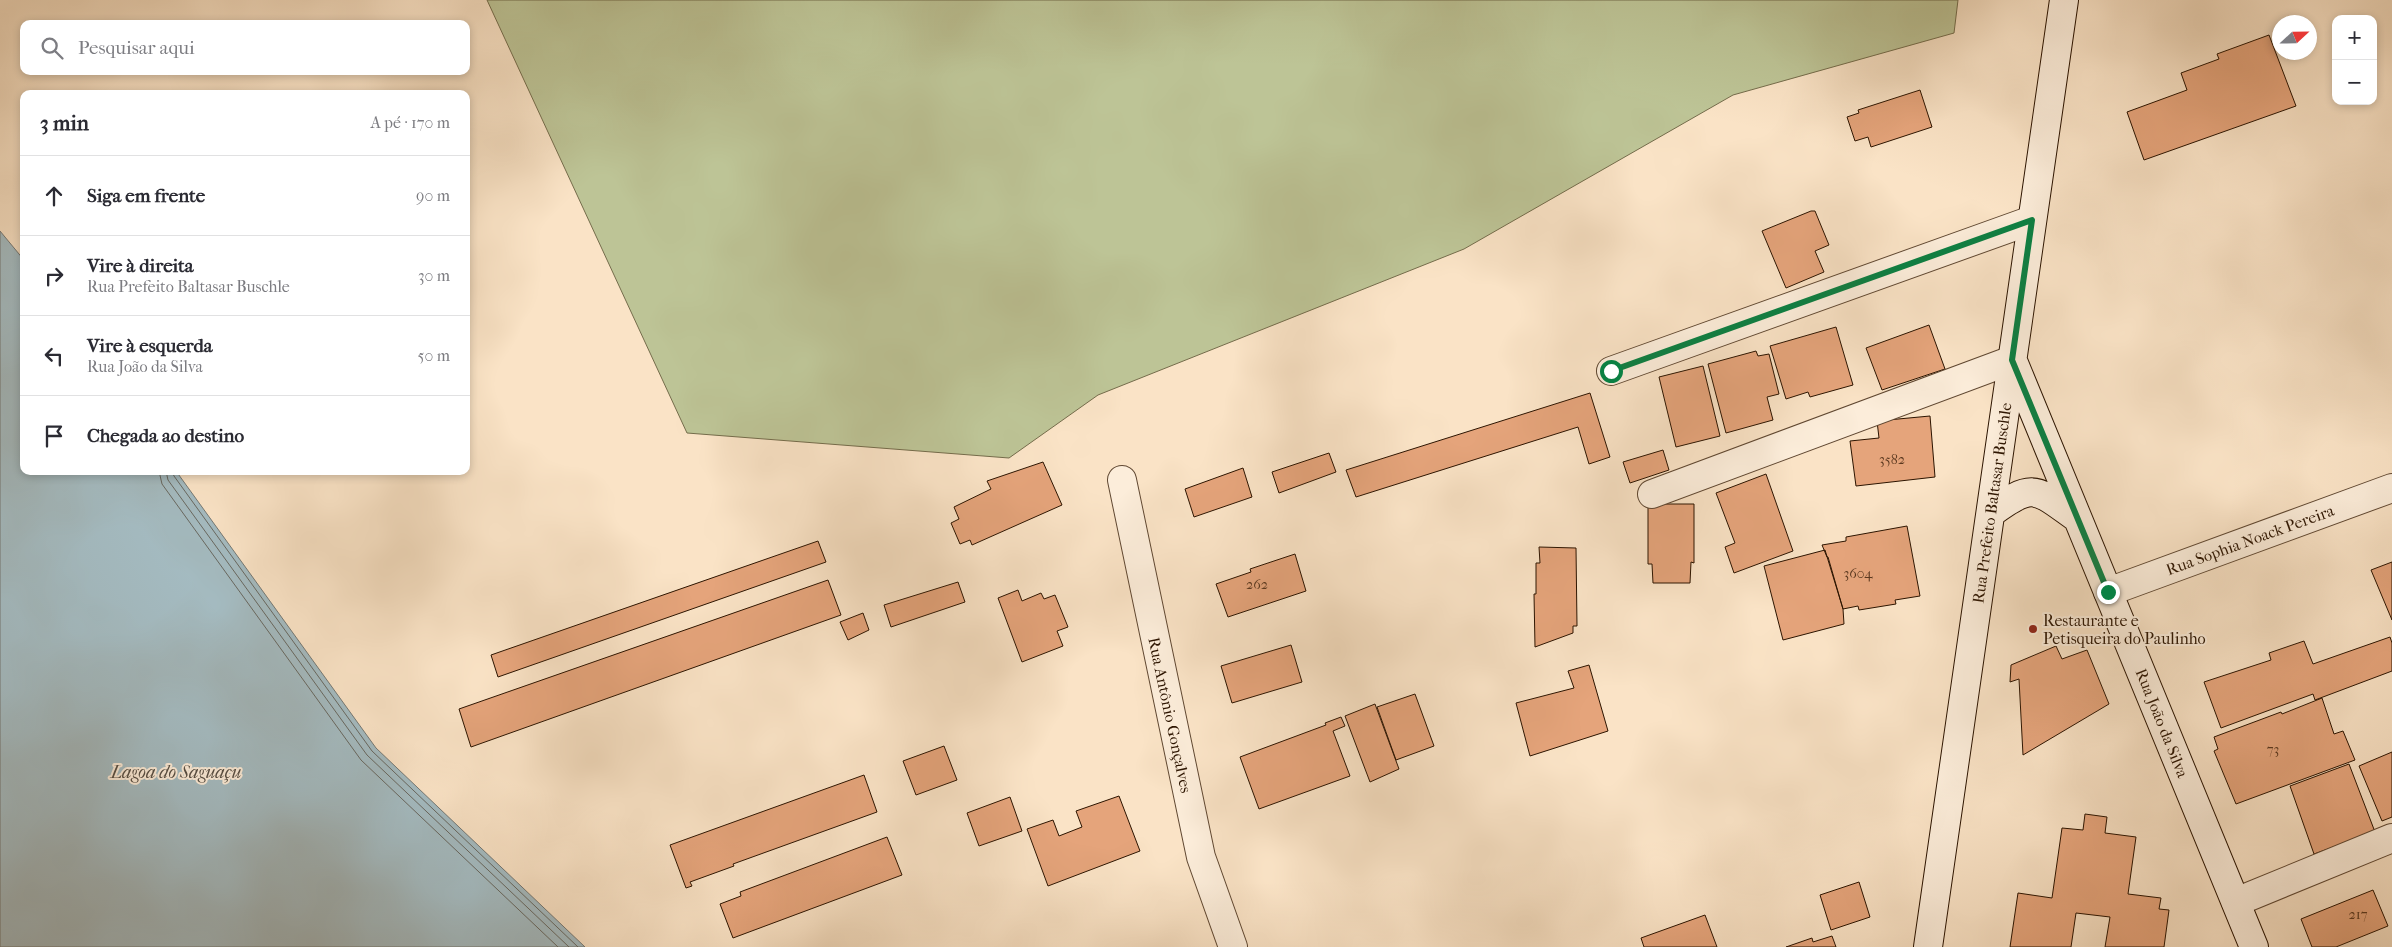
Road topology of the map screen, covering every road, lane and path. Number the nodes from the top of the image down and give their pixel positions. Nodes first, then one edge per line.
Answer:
1 (2064, 0) edge
2 (2032, 220) junction
3 (2012, 360) junction
4 (1611, 371) dead end
5 (1122, 480) dead end
6 (2392, 488) edge
7 (1652, 494) dead end
8 (1991, 513) junction
9 (2077, 518) junction
10 (2108, 592) junction
11 (2392, 838) edge
12 (2236, 902) junction
13 (1232, 947) edge
14 (1928, 947) edge
15 (2254, 947) edge

1 - 2 street, Rua Prefeito Baltasar Buschle
2 - 3 street, Rua Prefeito Baltasar Buschle
2 - 4 street
3 - 7 street
3 - 8 street, Rua Prefeito Baltasar Buschle
3 - 9 street, Rua João da Silva
5 - 13 street, Rua Antônio Gonçalves
6 - 10 street, Rua Sophia Noack Pereira
8 - 9 street
8 - 14 street, Rua Prefeito Baltasar Buschle
9 - 10 street, Rua João da Silva
10 - 12 street, Rua João da Silva
11 - 12 street
12 - 15 street, Rua João da Silva

